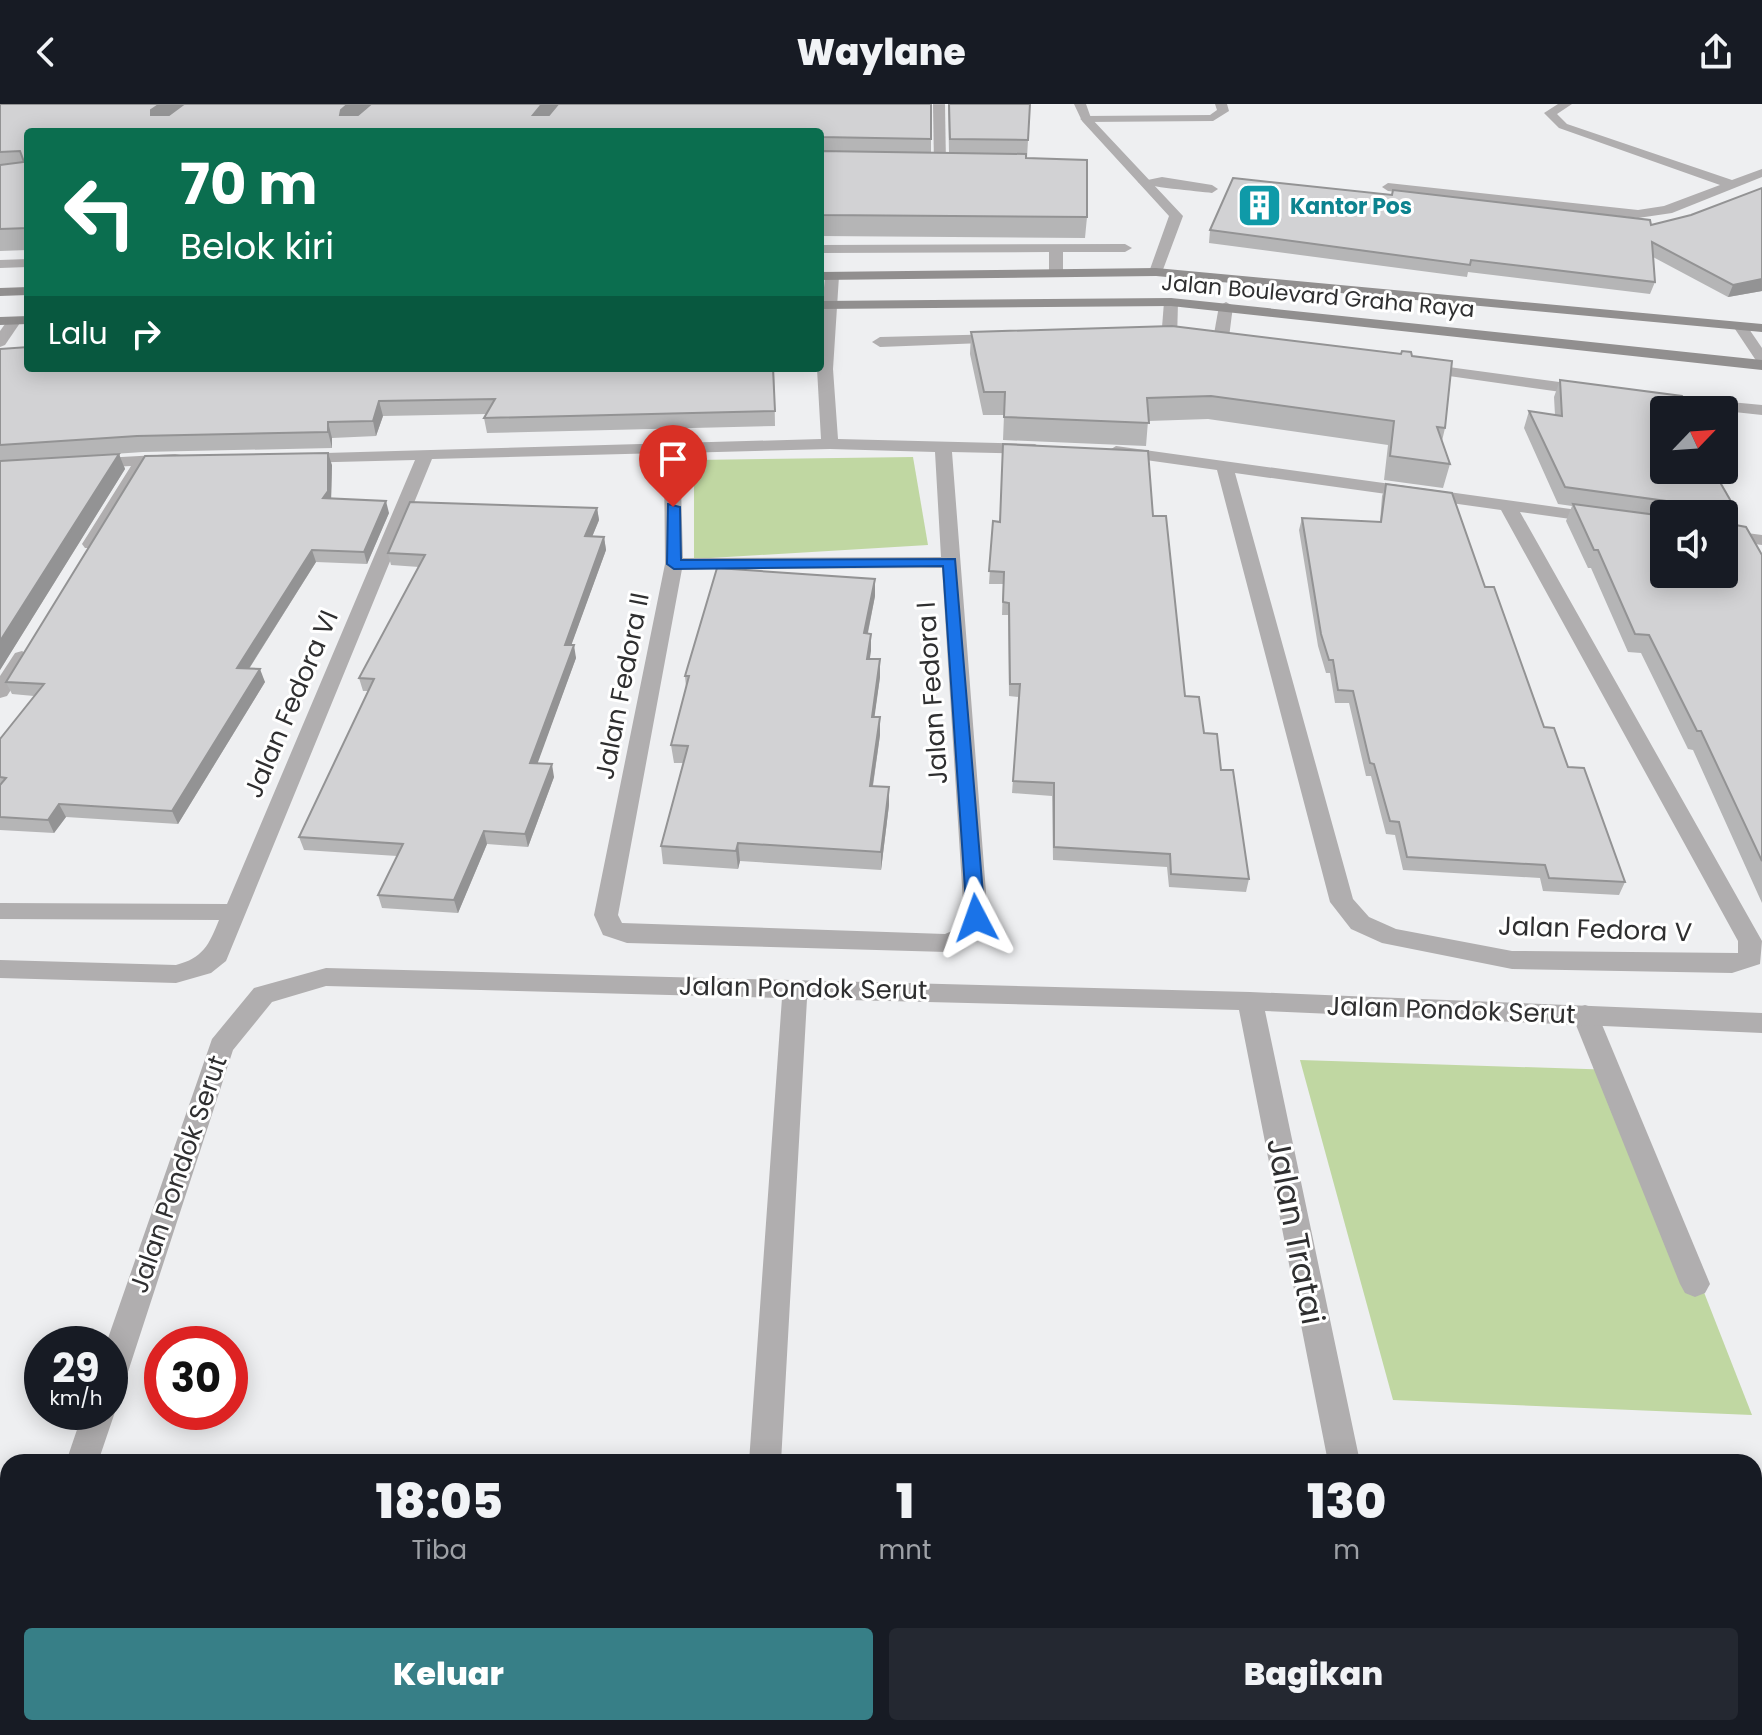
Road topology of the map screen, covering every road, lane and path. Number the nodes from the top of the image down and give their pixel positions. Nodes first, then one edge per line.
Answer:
1 (939, 104) edge
2 (1080, 104) edge
3 (1221, 104) edge
4 (1566, 104) edge
5 (1086, 119) junction
6 (925, 165) edge
7 (1762, 173) edge
8 (1144, 182) junction
9 (1730, 184) junction
10 (1388, 187) dead end
11 (1212, 189) dead end
12 (1056, 248) junction
13 (1125, 248) dead end
14 (824, 249) edge
15 (24, 263) edge
16 (0, 264) edge
17 (1056, 272) junction
18 (1156, 272) junction
19 (826, 276) edge
20 (24, 291) edge
21 (0, 292) edge
22 (1171, 302) junction
23 (825, 305) edge
24 (1226, 306) junction
25 (14, 320) edge
26 (1762, 328) edge
27 (1742, 329) junction
28 (1022, 339) edge
29 (1169, 340) edge
30 (0, 342) edge
31 (880, 342) dead end
32 (1220, 345) edge
33 (1762, 362) edge
34 (1398, 365) edge
35 (1599, 393) edge
36 (1646, 399) edge
37 (1762, 410) edge
38 (830, 444) junction
39 (943, 447) junction
40 (1047, 449) edge
41 (672, 450) junction
42 (1092, 451) edge
43 (425, 456) junction
44 (284, 458) edge
45 (190, 459) edge
46 (143, 460) junction
47 (79, 464) edge
48 (1224, 464) junction
49 (1508, 507) junction
50 (1650, 525) edge
51 (1738, 537) edge
52 (1762, 540) edge
53 (950, 562) junction
54 (79, 563) edge
55 (674, 564) junction
56 (32, 641) edge
57 (0, 692) edge
58 (0, 911) edge
59 (235, 912) junction
60 (612, 929) joint
61 (0, 969) edge
62 (795, 987) junction
63 (1250, 1001) junction
64 (1585, 1015) junction
65 (1762, 1023) edge
66 (1695, 1284) dead end
67 (127, 1326) edge
68 (93, 1430) edge
69 (85, 1454) edge
70 (766, 1454) edge
71 (1342, 1454) edge

1 - 6 street
2 - 5 street
3 - 5 street
4 - 9 street
5 - 8 street
7 - 9 street
8 - 11 street
8 - 18 street
9 - 10 street
12 - 13 street
12 - 14 street
12 - 17 street
15 - 16 street
17 - 18 main road, Jalan Boulevard Graha Raya
17 - 19 main road, Jalan Boulevard Graha Raya
18 - 27 main road, Jalan Boulevard Graha Raya
19 - 23 street
20 - 21 main road
22 - 23 main road, Jalan Boulevard Graha Raya
22 - 24 main road, Jalan Boulevard Graha Raya
22 - 29 street
23 - 38 street
24 - 32 street
24 - 33 main road, Jalan Boulevard Graha Raya
25 - 30 street
26 - 27 main road, Jalan Boulevard Graha Raya
27 - 33 street
28 - 31 street
34 - 35 street
36 - 37 street
38 - 39 street
38 - 41 street
39 - 40 street
39 - 53 street, Jalan Fedora I
41 - 43 street
41 - 55 street, Jalan Fedora II
42 - 48 street
43 - 44 street
43 - 59 street, Jalan Fedora VI
45 - 46 street
46 - 47 street
46 - 54 street
48 - 49 street
48 - 49 street, Jalan Fedora V
49 - 50 street
51 - 52 street
53 - 55 street
53 - 60 street, Jalan Fedora I
55 - 60 street, Jalan Fedora II
56 - 57 street
58 - 59 street
59 - 61 street, Jalan Fedora VI
62 - 63 street, Jalan Pondok Serut
62 - 67 street, Jalan Pondok Serut
62 - 70 street
63 - 64 street, Jalan Pondok Serut
63 - 71 street, Jalan Tratai
64 - 65 street, Jalan Pondok Serut
64 - 66 street
68 - 69 street

